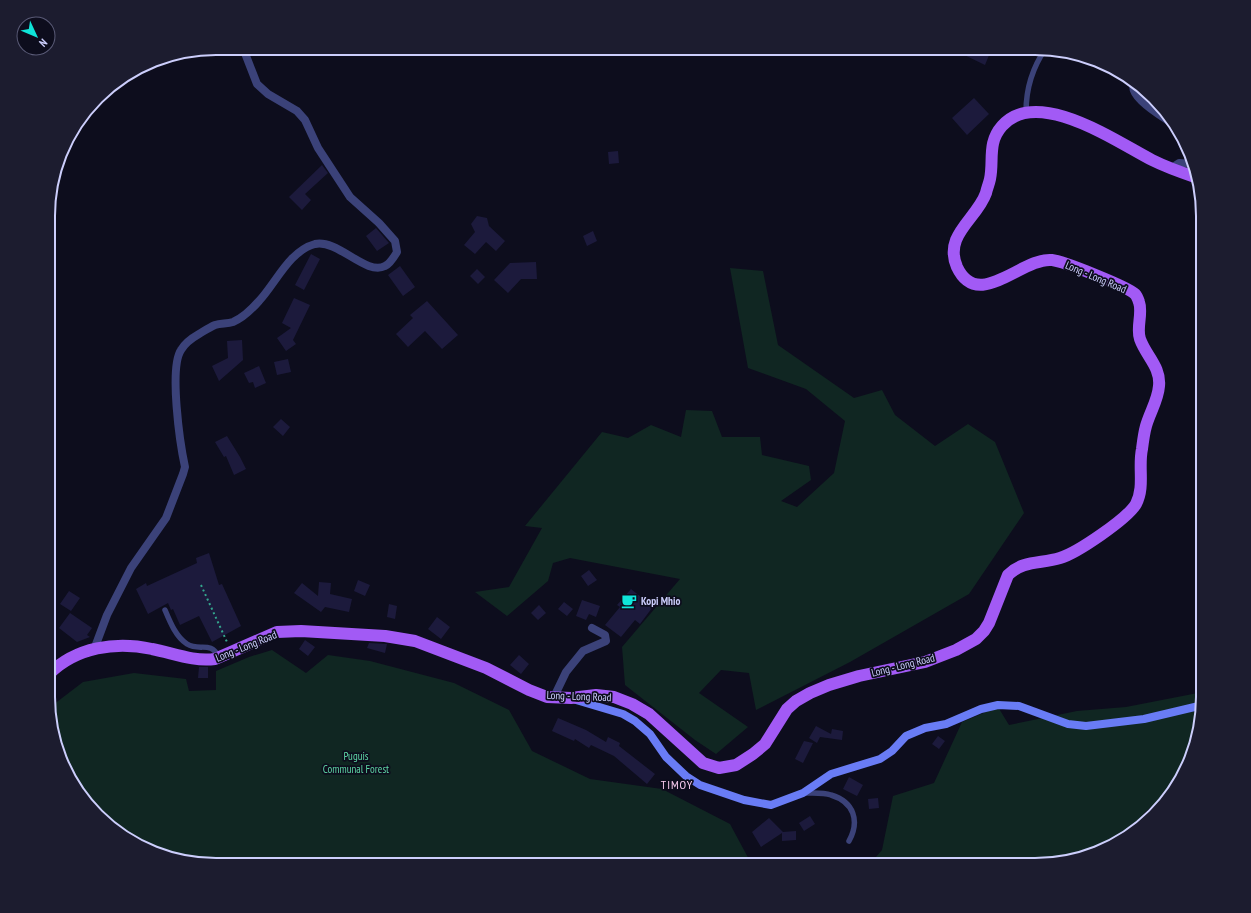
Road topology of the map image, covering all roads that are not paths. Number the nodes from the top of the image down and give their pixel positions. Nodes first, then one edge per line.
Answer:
1 (246, 55) edge
2 (1042, 55) edge
3 (1133, 88) edge
4 (1026, 112) junction
5 (1160, 114) edge
6 (1187, 164) edge
7 (1170, 169) junction
8 (1191, 176) edge
9 (165, 610) dead end
10 (592, 628) dead end
11 (95, 647) junction
12 (219, 658) junction
13 (55, 668) edge
14 (554, 697) junction
15 (571, 698) junction
16 (1196, 706) edge
17 (803, 793) junction
18 (849, 841) dead end

1 - 11 street
2 - 4 lane
3 - 5 street
4 - 7 main road
4 - 15 main road, Long - Long Road
6 - 7 street
7 - 8 main road
9 - 12 lane
10 - 14 street
11 - 12 main road, Long - Long Road
11 - 13 main road, Long - Long Road
12 - 14 main road, Long - Long Road
14 - 15 main road, Long - Long Road
15 - 17 street
16 - 17 street
17 - 18 lane

